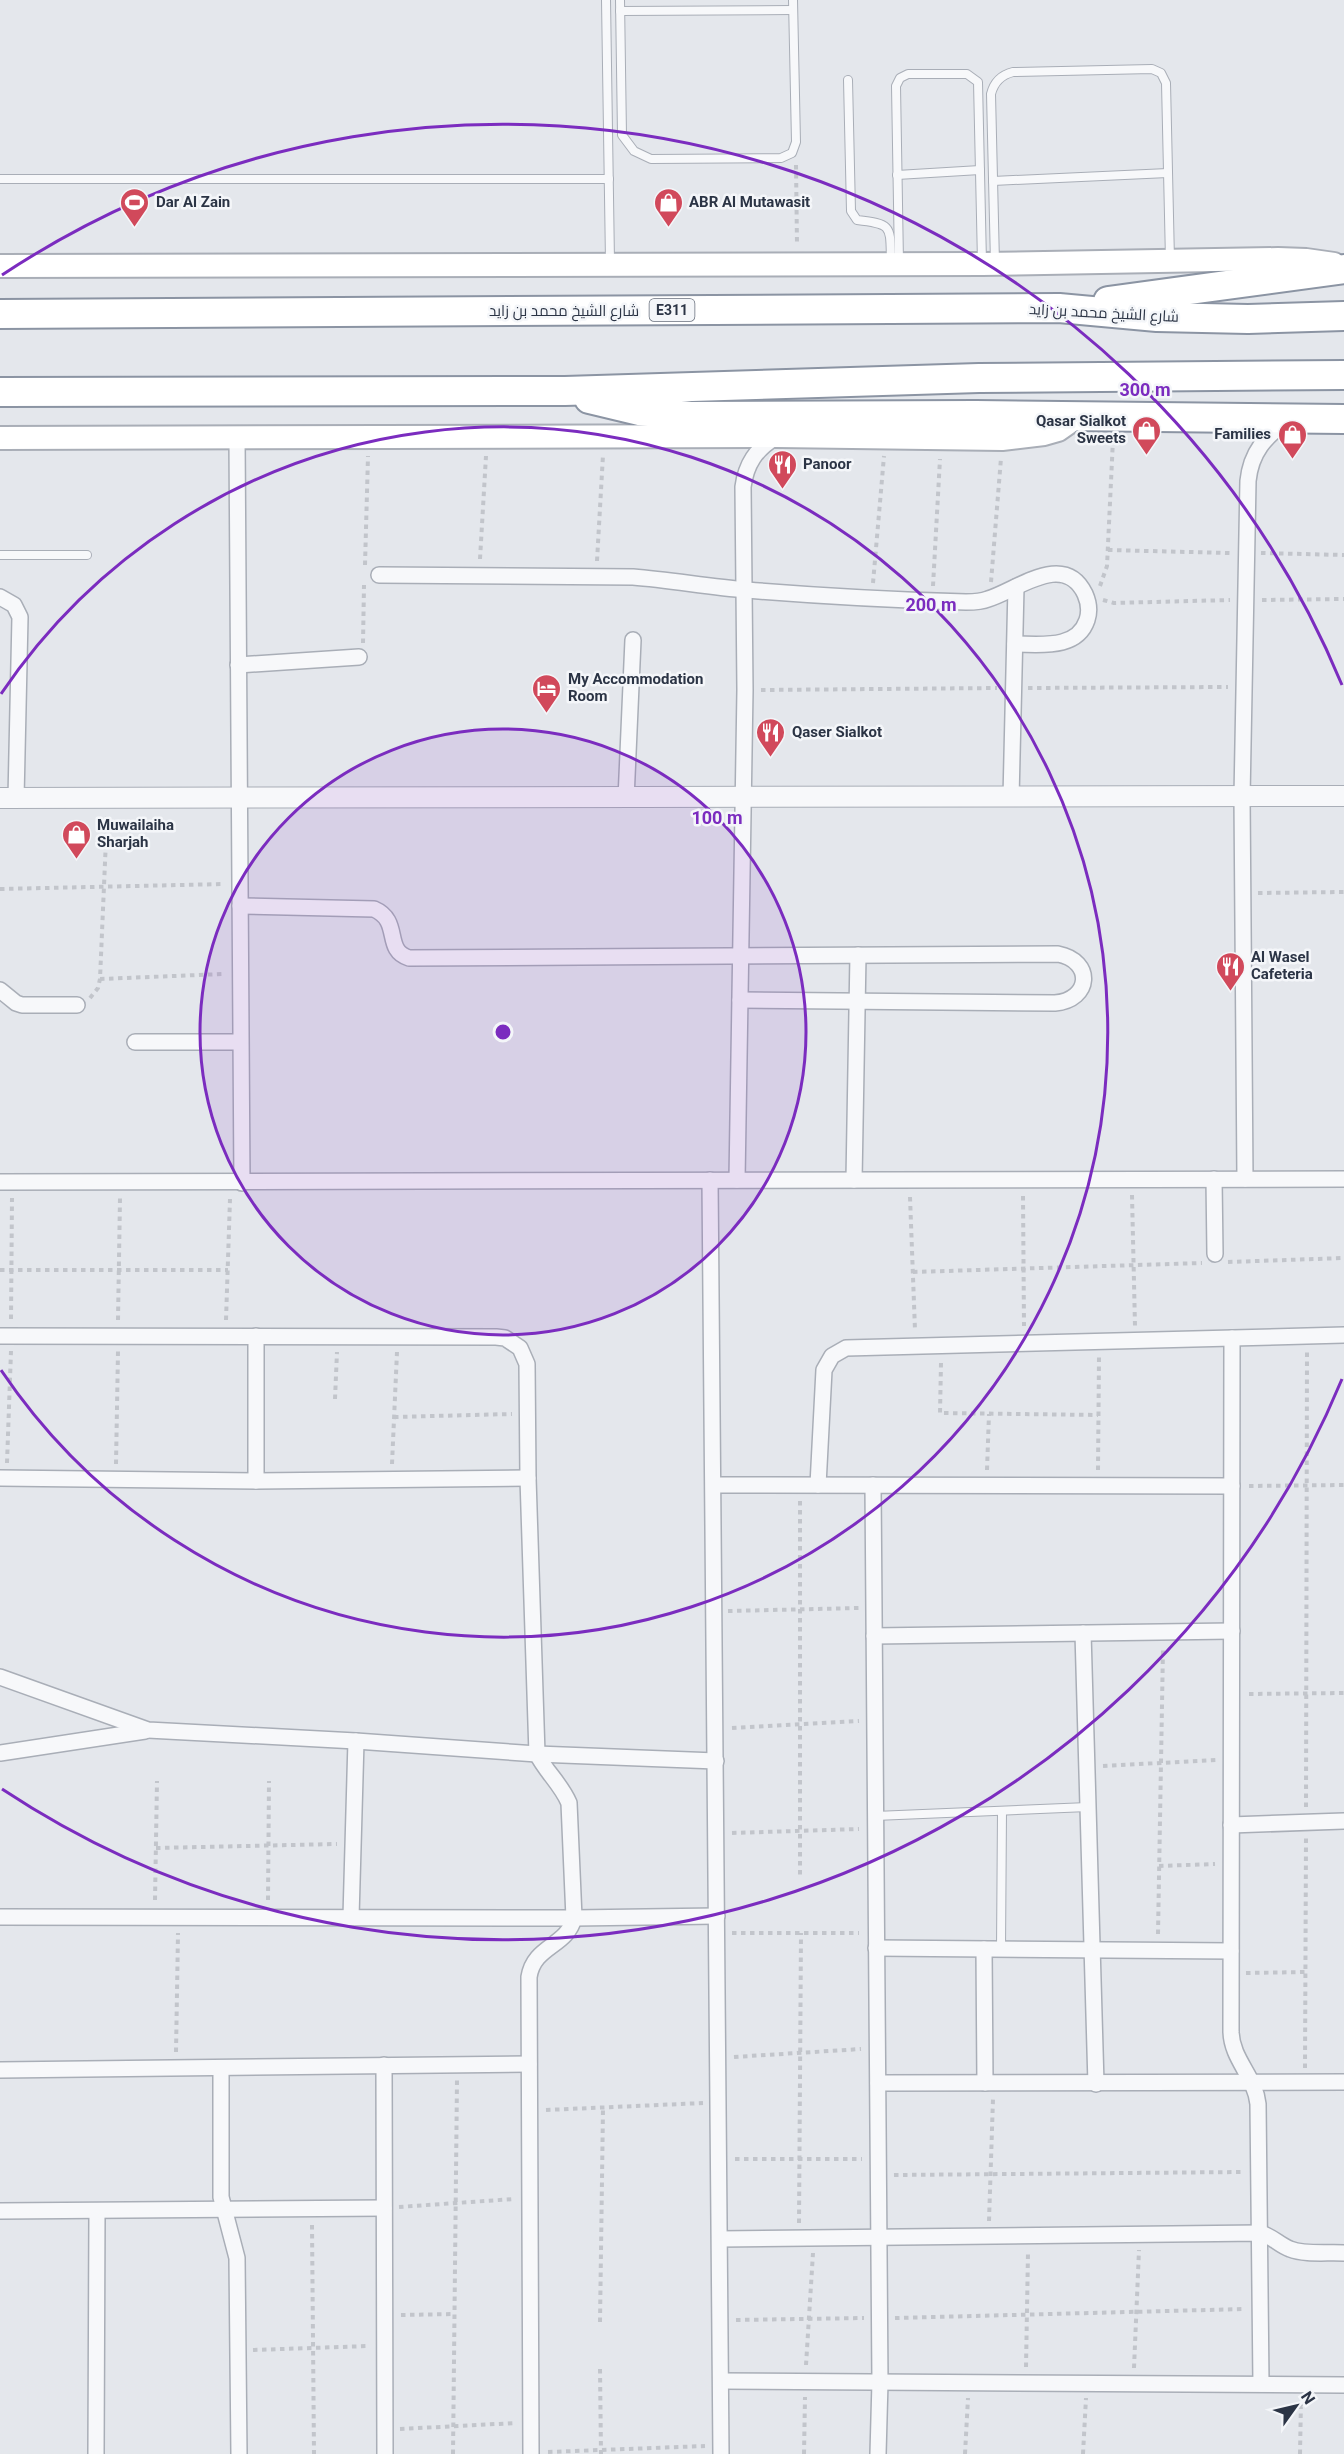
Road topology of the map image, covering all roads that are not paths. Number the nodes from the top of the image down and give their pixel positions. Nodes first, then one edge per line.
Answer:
1 (606, 0) edge
2 (620, 0) edge
3 (793, 0) edge
4 (793, 10) junction
5 (620, 11) junction
6 (848, 80) dead end
7 (980, 170) junction
8 (1168, 173) junction
9 (897, 175) junction
10 (0, 179) edge
11 (609, 179) junction
12 (993, 180) junction
13 (895, 262) junction
14 (1170, 262) junction
15 (610, 263) junction
16 (989, 264) junction
17 (0, 266) edge
18 (1344, 268) edge
19 (1059, 308) junction
20 (0, 314) edge
21 (1344, 316) edge
22 (1344, 375) edge
23 (565, 391) junction
24 (0, 392) edge
25 (1078, 416) junction
26 (1290, 419) junction
27 (1344, 420) edge
28 (777, 436) junction
29 (0, 438) edge
30 (237, 438) junction
31 (0, 555) edge
32 (87, 555) dead end
33 (379, 574) dead end
34 (1016, 587) junction
35 (744, 590) junction
36 (0, 597) edge
37 (633, 640) dead end
38 (1015, 644) junction
39 (359, 657) road end
40 (238, 665) junction
41 (1344, 796) edge
42 (742, 797) junction
43 (1242, 797) junction
44 (8, 798) edge
45 (1011, 798) junction
46 (238, 799) junction
47 (626, 799) junction
48 (240, 906) junction
49 (740, 955) junction
50 (858, 955) junction
51 (0, 990) edge
52 (740, 1000) junction
53 (857, 1001) junction
54 (77, 1005) road end
55 (135, 1042) dead end
56 (240, 1042) junction
57 (1214, 1179) junction
58 (1245, 1179) junction
59 (1344, 1179) edge
60 (710, 1180) junction
61 (737, 1180) junction
62 (854, 1180) junction
63 (0, 1182) edge
64 (236, 1183) junction
65 (1215, 1260) road end
66 (1344, 1335) edge
67 (0, 1336) edge
68 (256, 1336) junction
69 (1232, 1338) junction
70 (0, 1478) edge
71 (528, 1478) junction
72 (256, 1481) junction
73 (714, 1485) junction
74 (818, 1485) junction
75 (873, 1485) junction
76 (1232, 1486) junction
77 (1232, 1631) junction
78 (1083, 1633) junction
79 (874, 1636) junction
80 (0, 1677) edge
81 (148, 1730) junction
82 (356, 1741) junction
83 (0, 1753) edge
84 (537, 1754) junction
85 (716, 1761) junction
86 (1088, 1807) junction
87 (1002, 1810) junction
88 (1344, 1821) edge
89 (875, 1822) junction
90 (1231, 1825) junction
91 (717, 1916) junction
92 (0, 1917) edge
93 (351, 1917) junction
94 (574, 1918) junction
95 (875, 1940) junction
96 (984, 1949) junction
97 (1001, 1949) junction
98 (1092, 1950) junction
99 (1231, 1951) junction
100 (530, 2064) junction
101 (384, 2065) junction
102 (221, 2068) junction
103 (0, 2070) edge
104 (1344, 2082) edge
105 (878, 2083) junction
106 (990, 2083) junction
107 (1254, 2083) junction
108 (1096, 2084) junction
109 (384, 2208) junction
110 (223, 2210) junction
111 (0, 2211) edge
112 (97, 2211) junction
113 (1260, 2233) junction
114 (878, 2238) junction
115 (720, 2239) junction
116 (1344, 2253) edge
117 (721, 2381) junction
118 (880, 2382) junction
119 (1262, 2384) junction
120 (1344, 2385) edge
121 (721, 2450) edge
122 (531, 2453) edge
123 (96, 2454) edge
124 (239, 2454) edge
125 (385, 2454) edge
126 (878, 2454) edge

1 - 11 lane
2 - 5 lane
3 - 4 lane
4 - 5 lane
4 - 5 lane
6 - 13 lane
7 - 9 lane
7 - 9 lane
7 - 16 lane
8 - 12 lane
8 - 12 lane
8 - 14 lane
9 - 13 lane
10 - 11 lane
11 - 15 lane
12 - 16 lane
13 - 15 main road
13 - 16 main road
14 - 16 main road
14 - 18 main road
15 - 17 main road
18 - 19 highway
19 - 20 highway, شارع الشيخ محمد بن زايد / E311
19 - 21 highway, شارع الشيخ محمد بن زايد / E311
22 - 23 highway
23 - 24 highway
23 - 25 highway
25 - 26 highway
25 - 28 main road
26 - 27 highway
26 - 43 street
28 - 30 main road
28 - 35 street
29 - 30 main road
30 - 40 street
31 - 32 lane
33 - 35 street
34 - 35 street
34 - 38 street
34 - 38 street
35 - 42 street
36 - 44 street
37 - 47 street
38 - 45 street
39 - 40 street
40 - 46 street
41 - 43 street
42 - 45 street
42 - 47 street
42 - 49 street
43 - 45 street
43 - 58 street
44 - 46 street
46 - 47 street
46 - 48 street
48 - 49 street
48 - 56 street
49 - 50 street
49 - 52 street
50 - 53 street
50 - 53 street
51 - 54 street
52 - 53 street
52 - 61 street
53 - 62 street
55 - 56 street
56 - 64 street
57 - 58 street
57 - 62 street
57 - 65 street
58 - 59 street
60 - 61 street
60 - 64 street
60 - 73 street
61 - 62 street
63 - 64 street
66 - 69 street
67 - 68 street
68 - 71 street
68 - 72 street
69 - 74 street
69 - 76 street
70 - 72 street
71 - 72 street
71 - 84 street
73 - 74 street
73 - 85 street
74 - 75 street
75 - 76 street
75 - 79 street
76 - 77 street
77 - 78 street
77 - 90 street
78 - 79 street
78 - 86 street
79 - 89 street
80 - 81 street
81 - 82 street
81 - 83 street
82 - 84 street
82 - 93 street
84 - 85 street
84 - 94 street
85 - 91 street
86 - 87 lane
86 - 98 street
87 - 89 lane
87 - 97 lane
88 - 90 street
89 - 95 street
90 - 99 street
91 - 94 street
91 - 115 street
92 - 93 street
93 - 94 street
94 - 100 street
95 - 96 street
95 - 105 street
96 - 97 street
96 - 106 street
97 - 98 street
98 - 99 street
98 - 108 street
99 - 107 street
100 - 101 street
100 - 122 street
101 - 102 street
101 - 109 street
102 - 103 street
102 - 110 street
104 - 107 street
105 - 106 street
105 - 114 street
106 - 108 street
107 - 108 street
107 - 113 street
109 - 110 street
109 - 125 street
110 - 112 street
110 - 124 street
111 - 112 street
112 - 123 street
113 - 114 street
113 - 116 street
113 - 119 street
114 - 115 street
114 - 118 street
115 - 117 street
117 - 118 street
117 - 121 street
118 - 119 street
118 - 126 street
119 - 120 street

